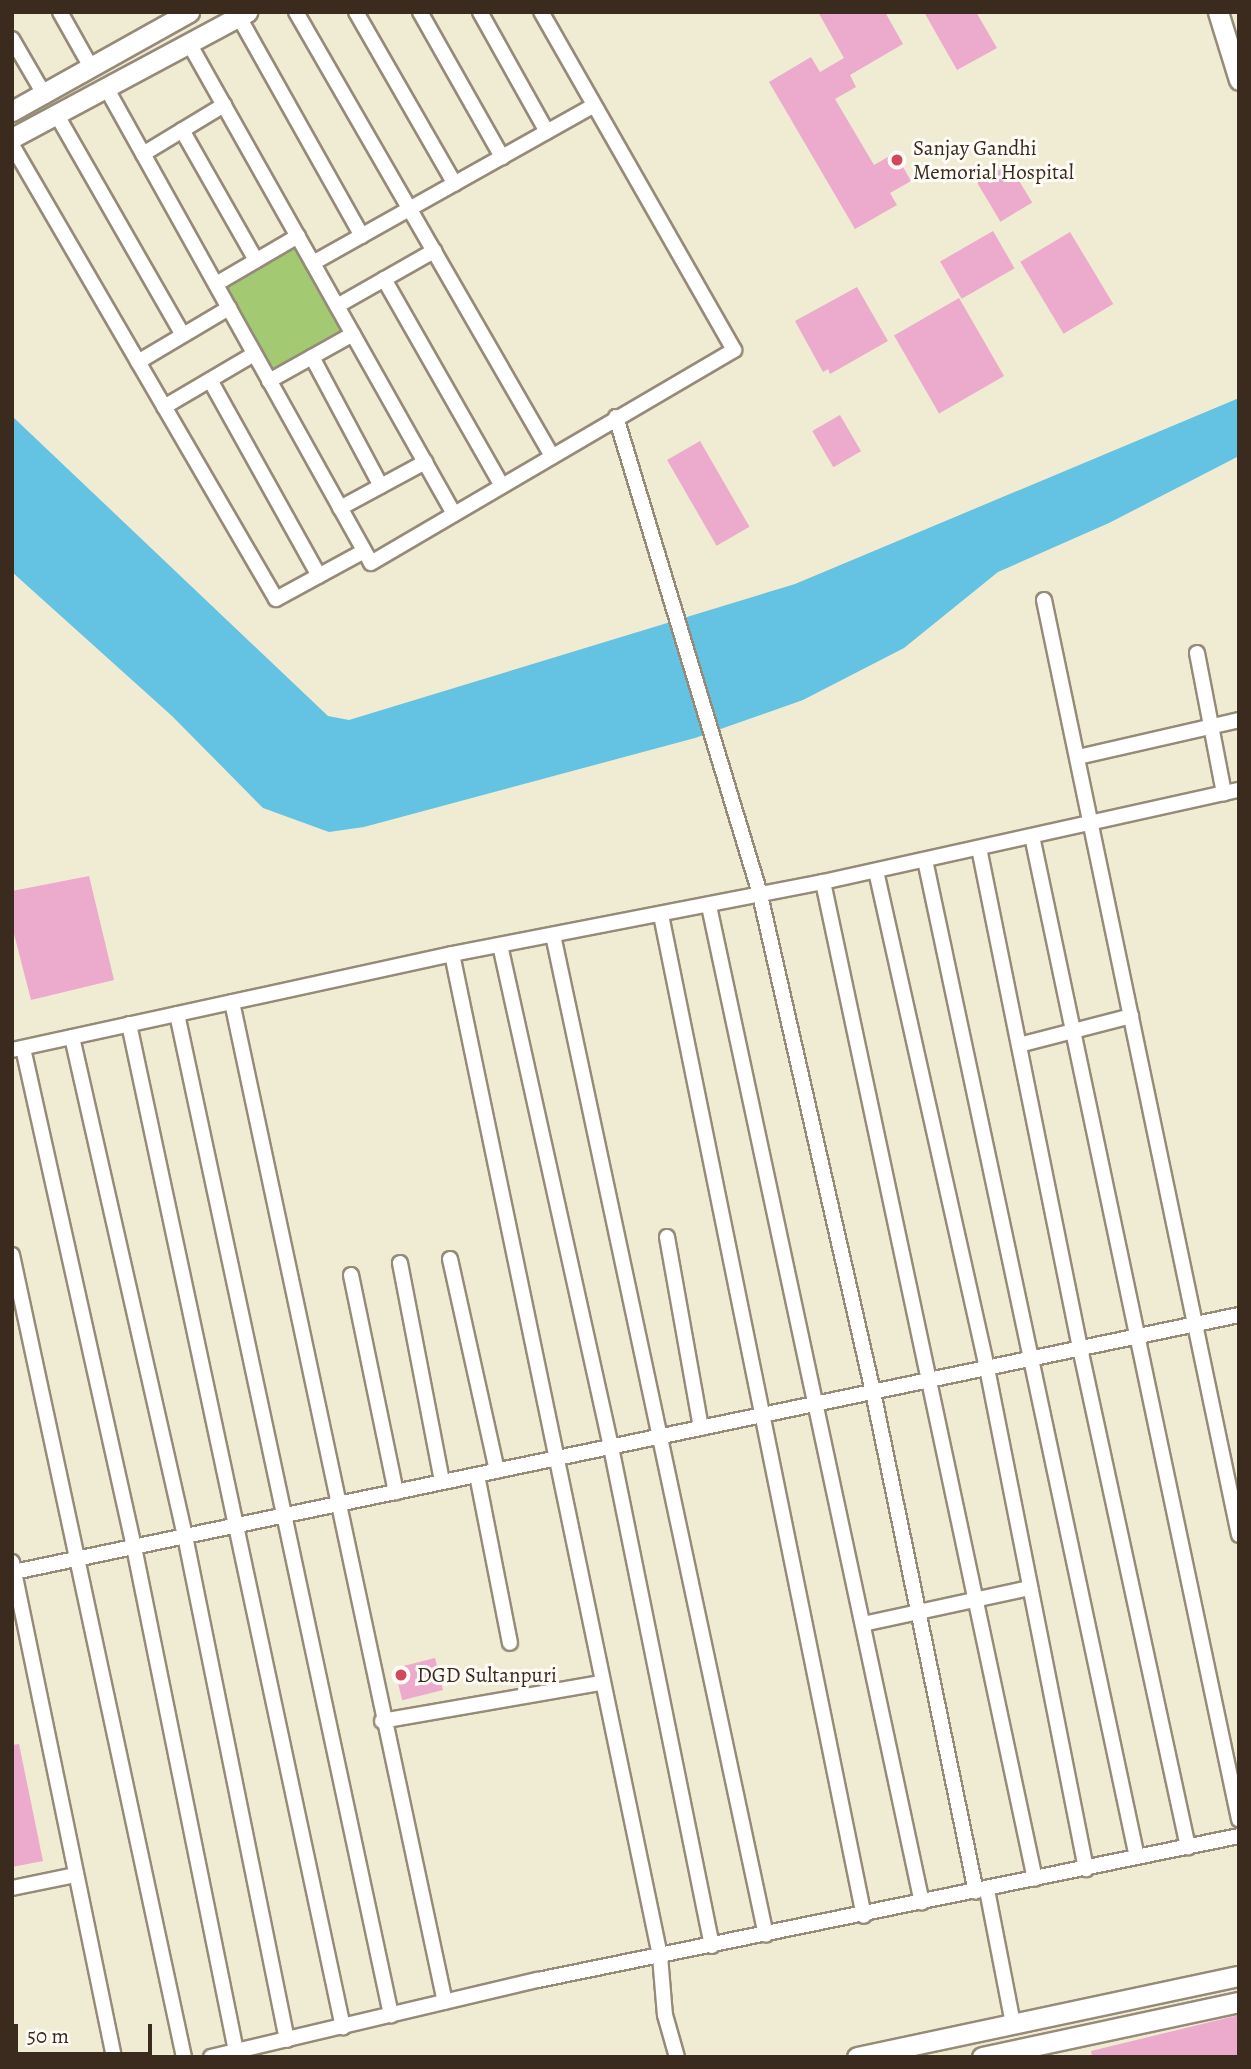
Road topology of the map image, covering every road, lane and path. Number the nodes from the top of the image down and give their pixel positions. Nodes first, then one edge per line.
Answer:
1 (60, 12) edge
2 (296, 12) edge
3 (356, 12) edge
4 (420, 12) edge
5 (480, 12) edge
6 (541, 12) edge
7 (1218, 12) edge
8 (179, 15) edge
9 (243, 15) edge
10 (12, 39) edge
11 (190, 45) junction
12 (92, 69) junction
13 (1239, 80) edge
14 (108, 91) junction
15 (45, 96) junction
16 (224, 105) junction
17 (594, 105) junction
18 (12, 111) edge
19 (58, 117) junction
20 (182, 130) junction
21 (547, 132) junction
22 (12, 138) edge
23 (12, 145) edge
24 (142, 154) junction
25 (502, 157) junction
26 (455, 184) junction
27 (410, 209) junction
28 (298, 236) junction
29 (362, 236) junction
30 (434, 251) junction
31 (256, 260) junction
32 (313, 263) junction
33 (384, 279) junction
34 (215, 284) junction
35 (337, 306) junction
36 (229, 308) junction
37 (353, 334) junction
38 (183, 335) junction
39 (254, 354) junction
40 (312, 357) junction
41 (138, 362) junction
42 (210, 380) junction
43 (269, 381) junction
44 (164, 407) junction
45 (616, 417) junction
46 (552, 456) junction
47 (425, 462) junction
48 (381, 486) junction
49 (502, 486) junction
50 (340, 508) junction
51 (454, 514) junction
52 (364, 551) junction
53 (319, 576) junction
54 (1044, 600) dead end
55 (1197, 653) dead end
56 (1239, 720) edge
57 (1212, 725) junction
58 (1077, 757) junction
59 (1239, 790) edge
60 (1224, 793) junction
61 (1092, 823) junction
62 (1032, 836) junction
63 (979, 848) junction
64 (925, 860) junction
65 (876, 871) junction
66 (823, 883) junction
67 (760, 895) junction
68 (709, 906) junction
69 (661, 915) junction
70 (553, 935) junction
71 (500, 945) junction
72 (452, 954) junction
73 (232, 1002) junction
74 (177, 1014) junction
75 (1131, 1016) junction
76 (129, 1024) junction
77 (1072, 1032) junction
78 (72, 1037) junction
79 (1019, 1045) junction
80 (18, 1049) edge
81 (667, 1237) dead end
82 (12, 1255) edge
83 (450, 1259) dead end
84 (400, 1264) dead end
85 (351, 1275) dead end
86 (1239, 1315) edge
87 (1193, 1324) junction
88 (1135, 1337) junction
89 (1080, 1348) junction
90 (1032, 1358) junction
91 (986, 1368) junction
92 (930, 1380) junction
93 (873, 1392) junction
94 (816, 1403) junction
95 (765, 1414) junction
96 (701, 1428) junction
97 (662, 1436) junction
98 (611, 1447) junction
99 (555, 1458) junction
100 (496, 1471) junction
101 (477, 1475) junction
102 (442, 1481) junction
103 (396, 1492) junction
104 (341, 1503) junction
105 (285, 1515) junction
106 (236, 1525) junction
107 (1239, 1535) edge
108 (185, 1536) junction
109 (134, 1547) junction
110 (80, 1558) junction
111 (13, 1567) edge
112 (1030, 1588) junction
113 (976, 1600) junction
114 (919, 1611) junction
115 (863, 1624) junction
116 (510, 1643) dead end
117 (600, 1683) junction
118 (382, 1721) junction
119 (1239, 1819) edge
120 (1239, 1836) edge
121 (1188, 1847) junction
122 (1138, 1857) junction
123 (1086, 1869) junction
124 (75, 1875) junction
125 (1035, 1880) junction
126 (12, 1888) edge
127 (982, 1891) junction
128 (922, 1903) junction
129 (864, 1916) junction
130 (766, 1935) junction
131 (712, 1946) junction
132 (660, 1956) junction
133 (1239, 1976) edge
134 (1239, 2002) edge
135 (445, 2003) junction
136 (391, 2015) junction
137 (1013, 2024) junction
138 (343, 2027) junction
139 (287, 2040) junction
140 (236, 2051) junction
141 (114, 2057) edge
142 (184, 2057) edge
143 (211, 2057) edge
144 (677, 2057) edge
145 (857, 2057) edge
146 (982, 2057) edge

1 - 12 street
2 - 27 street
3 - 26 street
4 - 25 street
5 - 21 street
6 - 17 street
7 - 13 street
8 - 12 street
9 - 11 street
9 - 29 street
10 - 15 street
11 - 14 street
11 - 16 street
12 - 15 street
14 - 19 street
14 - 24 street
15 - 18 street
16 - 20 street
16 - 28 street
17 - 21 street
17 - 45 street
19 - 22 street
19 - 38 street
20 - 24 street
20 - 31 street
21 - 25 street
23 - 41 street
24 - 34 street
25 - 26 street
26 - 27 street
27 - 29 street
27 - 30 street
28 - 31 street
28 - 32 street
29 - 32 street
30 - 33 street
30 - 46 street
31 - 34 street
32 - 35 street
33 - 35 street
33 - 49 street
34 - 36 street
35 - 37 street
36 - 38 street
36 - 39 street
37 - 40 street
37 - 47 street
38 - 41 street
39 - 42 street
39 - 43 street
40 - 43 street
40 - 48 street
41 - 44 street
42 - 44 street
42 - 53 street
43 - 50 street
44 - 53 street
45 - 46 street
45 - 67 street
46 - 49 street
47 - 48 street
47 - 51 street
48 - 50 street
49 - 51 street
50 - 52 street
51 - 52 street
52 - 53 street
54 - 58 street
55 - 57 street
56 - 57 street
57 - 58 street
57 - 60 street
58 - 61 street
59 - 60 street
60 - 61 street
61 - 62 street
61 - 75 street
62 - 63 street
62 - 77 street
63 - 64 street
63 - 79 street
64 - 65 street
64 - 90 street
65 - 66 street
65 - 91 street
66 - 67 street
66 - 92 street
67 - 68 street
67 - 93 street
68 - 69 street
68 - 94 street
69 - 70 street
69 - 95 street
70 - 71 street
70 - 97 street
71 - 72 street
71 - 98 street
72 - 73 street
72 - 99 street
73 - 74 street
73 - 104 street
74 - 76 street
74 - 105 street
75 - 77 street
75 - 87 street
76 - 78 street
76 - 106 street
77 - 79 street
77 - 88 street
78 - 80 street
78 - 108 street
79 - 89 street
80 - 109 street
81 - 96 street
82 - 110 street
83 - 100 street
84 - 102 street
85 - 103 street
86 - 87 street
87 - 88 street
87 - 107 street
88 - 89 street
88 - 119 street
89 - 90 street
89 - 121 street
90 - 91 street
90 - 122 street
91 - 92 street
91 - 112 street
92 - 93 street
92 - 113 street
93 - 94 street
93 - 114 street
94 - 95 street
94 - 115 street
95 - 96 street
95 - 129 street
96 - 97 street
97 - 98 street
97 - 130 street
98 - 99 street
98 - 131 street
99 - 100 street
99 - 117 street
100 - 101 street
101 - 102 street
101 - 116 street
102 - 103 street
103 - 104 street
104 - 105 street
104 - 118 street
105 - 106 street
105 - 136 street
106 - 108 street
106 - 138 street
108 - 109 street
108 - 139 street
109 - 110 street
109 - 140 street
110 - 111 street
110 - 142 street
111 - 124 street
112 - 113 street
112 - 123 street
113 - 114 street
113 - 125 street
114 - 115 street
114 - 127 street
115 - 128 street
117 - 118 street
117 - 132 street
118 - 135 street
120 - 121 street
121 - 122 street
122 - 123 street
123 - 125 street
124 - 126 street
124 - 141 street
125 - 127 street
127 - 128 street
127 - 137 street
128 - 129 street
129 - 130 street
130 - 131 street
131 - 132 street
132 - 135 street
132 - 144 street
133 - 137 street
134 - 146 street
135 - 136 street
136 - 138 street
137 - 145 street
138 - 139 street
139 - 140 street
140 - 143 street

